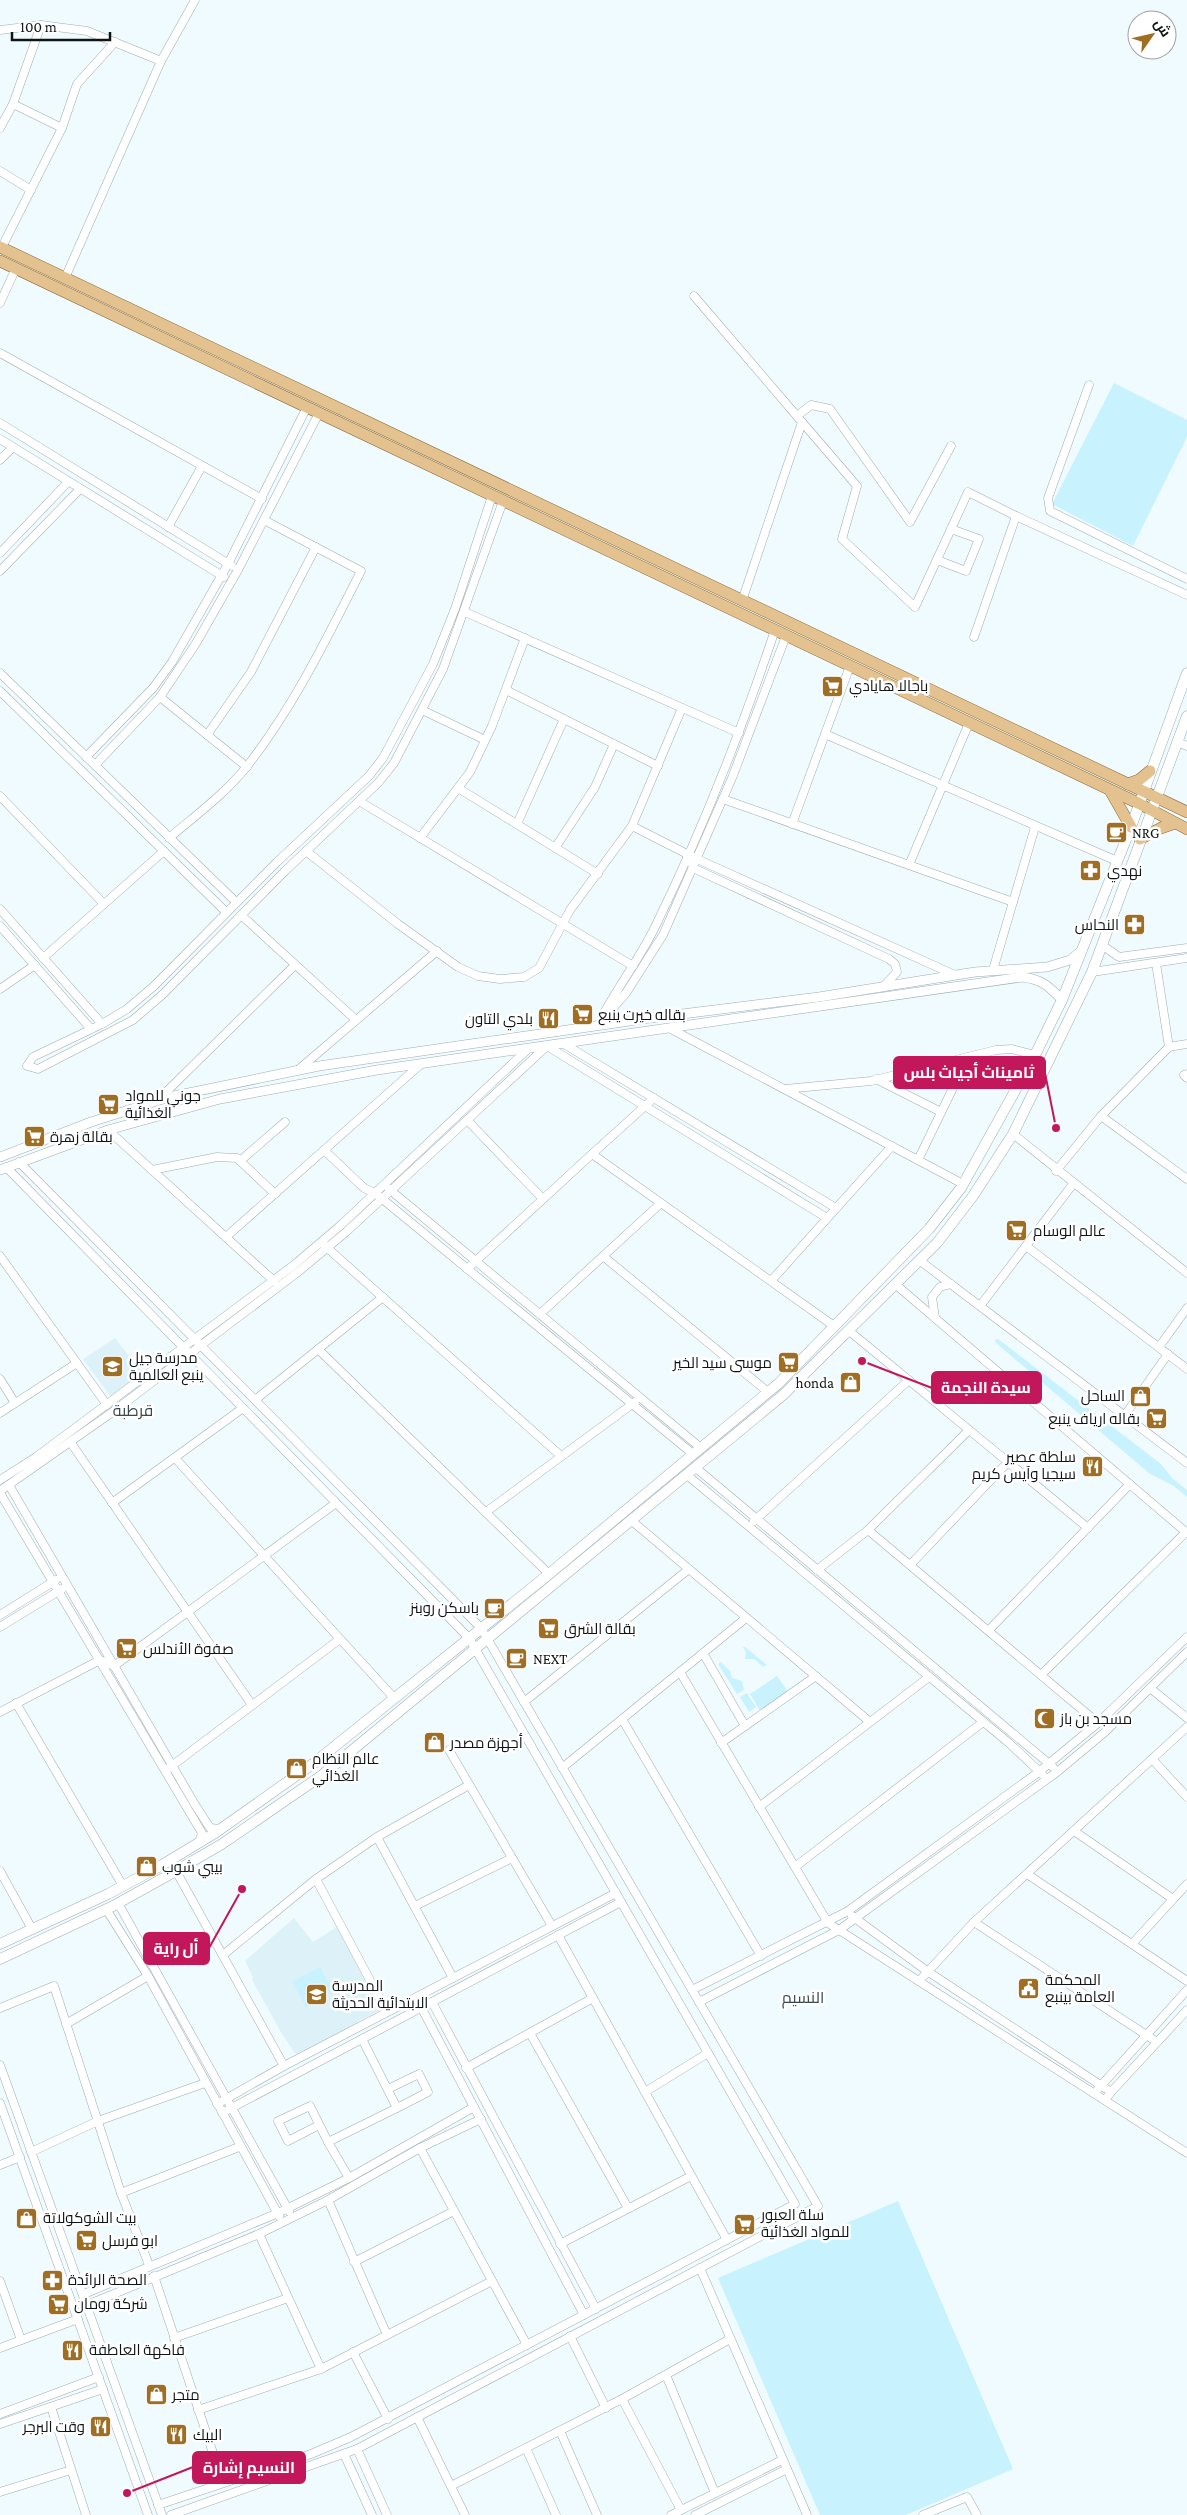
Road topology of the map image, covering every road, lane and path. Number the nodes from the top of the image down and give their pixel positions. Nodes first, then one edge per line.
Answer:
1 (194, 0) edge
2 (41, 24) junction
3 (0, 30) edge
4 (114, 42) junction
5 (161, 62) junction
6 (13, 104) junction
7 (0, 128) edge
8 (62, 128) junction
9 (0, 171) edge
10 (31, 190) junction
11 (1, 247) edge
12 (1, 262) edge
13 (16, 268) junction
14 (65, 278) junction
15 (694, 296) dead end
16 (0, 303) edge
17 (0, 353) edge
18 (1089, 385) dead end
19 (306, 407) junction
20 (319, 413) junction
21 (800, 419) junction
22 (0, 423) edge
23 (0, 439) edge
24 (951, 446) dead end
25 (13, 447) junction
26 (0, 460) edge
27 (202, 466) junction
28 (68, 482) junction
29 (80, 489) junction
30 (492, 496) junction
31 (262, 499) junction
32 (503, 501) junction
33 (1016, 516) junction
34 (264, 520) junction
35 (168, 527) junction
36 (951, 529) junction
37 (316, 547) junction
38 (0, 553) edge
39 (937, 560) junction
40 (228, 564) junction
41 (238, 570) junction
42 (0, 571) edge
43 (222, 575) junction
44 (1187, 579) edge
45 (232, 582) junction
46 (1187, 595) edge
47 (742, 601) junction
48 (465, 612) junction
49 (780, 633) junction
50 (974, 637) dead end
51 (525, 638) junction
52 (850, 666) junction
53 (0, 673) edge
54 (1187, 674) edge
55 (506, 690) junction
56 (0, 691) edge
57 (160, 697) junction
58 (682, 708) junction
59 (422, 710) junction
60 (1187, 716) edge
61 (564, 719) junction
62 (968, 723) junction
63 (739, 733) junction
64 (825, 734) junction
65 (208, 735) junction
66 (485, 740) junction
67 (614, 744) junction
68 (1182, 744) edge
69 (86, 757) junction
70 (95, 765) junction
71 (658, 766) junction
72 (247, 767) junction
73 (1150, 771) junction
74 (1128, 784) junction
75 (942, 786) junction
76 (458, 788) junction
77 (1110, 790) junction
78 (1143, 792) junction
79 (0, 796) edge
80 (1157, 798) junction
81 (723, 799) junction
82 (359, 801) junction
83 (1140, 804) junction
84 (1152, 811) junction
85 (1187, 812) edge
86 (517, 824) junction
87 (792, 824) junction
88 (1176, 824) junction
89 (632, 826) junction
90 (1035, 827) junction
91 (1131, 827) junction
92 (1187, 829) edge
93 (170, 838) junction
94 (420, 838) junction
95 (1140, 839) junction
96 (555, 848) junction
97 (164, 851) junction
98 (306, 851) junction
99 (689, 854) junction
100 (697, 859) junction
101 (1117, 861) junction
102 (908, 865) junction
103 (693, 868) junction
104 (598, 874) junction
105 (236, 902) junction
106 (1012, 902) junction
107 (104, 904) junction
108 (0, 909) edge
109 (226, 912) junction
110 (241, 915) junction
111 (563, 924) junction
112 (0, 926) edge
113 (1102, 945) junction
114 (1187, 948) edge
115 (1083, 949) junction
116 (437, 951) junction
117 (43, 958) junction
118 (1187, 958) edge
119 (1156, 963) junction
120 (35, 965) junction
121 (295, 965) junction
122 (633, 966) junction
123 (993, 970) junction
124 (1092, 972) junction
125 (954, 975) junction
126 (882, 987) junction
127 (0, 989) edge
128 (1062, 1000) junction
129 (356, 1020) junction
130 (102, 1024) junction
131 (598, 1025) junction
132 (91, 1029) junction
133 (671, 1029) junction
134 (564, 1044) junction
135 (1187, 1044) edge
136 (547, 1046) junction
137 (1169, 1047) junction
138 (528, 1049) junction
139 (1035, 1055) junction
140 (968, 1057) junction
141 (421, 1064) junction
142 (297, 1071) junction
143 (876, 1079) junction
144 (784, 1089) junction
145 (654, 1098) junction
146 (158, 1100) junction
147 (645, 1107) junction
148 (941, 1112) junction
149 (1101, 1116) junction
150 (467, 1120) junction
151 (285, 1122) dead end
152 (108, 1130) junction
153 (1013, 1134) junction
154 (892, 1146) junction
155 (324, 1150) junction
156 (592, 1154) junction
157 (0, 1157) edge
158 (918, 1160) junction
159 (240, 1161) junction
160 (19, 1162) junction
161 (3, 1168) edge
162 (152, 1170) junction
163 (1056, 1170) junction
164 (1187, 1179) edge
165 (963, 1184) junction
166 (1073, 1184) junction
167 (384, 1185) junction
168 (391, 1190) junction
169 (376, 1193) junction
170 (275, 1194) junction
171 (382, 1199) junction
172 (543, 1199) junction
173 (661, 1203) junction
174 (836, 1208) junction
175 (827, 1218) junction
176 (226, 1237) junction
177 (324, 1245) junction
178 (1026, 1246) junction
179 (0, 1256) edge
180 (603, 1256) junction
181 (919, 1260) junction
182 (476, 1261) junction
183 (468, 1268) junction
184 (1187, 1273) edge
185 (274, 1281) junction
186 (771, 1281) junction
187 (895, 1284) junction
188 (951, 1284) junction
189 (382, 1297) junction
190 (980, 1306) junction
191 (1187, 1308) edge
192 (540, 1314) junction
193 (935, 1318) junction
194 (834, 1326) junction
195 (848, 1330) junction
196 (195, 1340) junction
197 (202, 1346) junction
198 (1159, 1347) junction
199 (184, 1348) junction
200 (318, 1349) junction
201 (190, 1354) junction
202 (1168, 1354) junction
203 (77, 1363) junction
204 (1187, 1369) edge
205 (0, 1379) edge
206 (908, 1380) junction
207 (768, 1392) junction
208 (640, 1398) junction
209 (255, 1400) junction
210 (15, 1403) junction
211 (632, 1404) junction
212 (107, 1405) junction
213 (243, 1408) junction
214 (0, 1413) edge
215 (1125, 1416) junction
216 (969, 1430) junction
217 (71, 1443) junction
218 (697, 1451) junction
219 (561, 1456) junction
220 (175, 1458) junction
221 (1008, 1462) junction
222 (1187, 1463) edge
223 (696, 1468) junction
224 (687, 1475) junction
225 (0, 1480) edge
226 (1130, 1484) junction
227 (9, 1485) junction
228 (0, 1492) edge
229 (112, 1503) junction
230 (336, 1503) junction
231 (486, 1512) junction
232 (756, 1518) junction
233 (632, 1521) junction
234 (749, 1526) junction
235 (1088, 1528) junction
236 (868, 1530) junction
237 (1187, 1533) edge
238 (264, 1556) junction
239 (910, 1565) junction
240 (689, 1570) junction
241 (817, 1570) junction
242 (549, 1574) junction
243 (62, 1576) junction
244 (53, 1582) junction
245 (68, 1586) junction
246 (59, 1591) junction
247 (188, 1612) junction
248 (0, 1615) edge
249 (746, 1618) junction
250 (0, 1627) edge
251 (481, 1628) junction
252 (988, 1630) junction
253 (1187, 1637) edge
254 (468, 1638) junction
255 (340, 1639) junction
256 (487, 1640) junction
257 (475, 1650) junction
258 (1187, 1652) edge
259 (703, 1653) junction
260 (100, 1660) junction
261 (114, 1666) junction
262 (680, 1672) junction
263 (1042, 1675) junction
264 (816, 1676) junction
265 (929, 1677) junction
266 (1150, 1688) junction
267 (394, 1698) junction
268 (524, 1702) junction
269 (16, 1703) junction
270 (252, 1704) junction
271 (0, 1712) edge
272 (1187, 1718) edge
273 (622, 1719) junction
274 (870, 1722) junction
275 (983, 1722) junction
276 (1098, 1723) junction
277 (744, 1726) junction
278 (1187, 1727) edge
279 (721, 1742) junction
280 (449, 1750) dead end
281 (1152, 1759) junction
282 (1050, 1763) junction
283 (169, 1768) junction
284 (562, 1768) junction
285 (1040, 1771) junction
286 (1057, 1772) junction
287 (1047, 1780) junction
288 (470, 1785) junction
289 (1187, 1797) edge
290 (759, 1807) junction
291 (221, 1829) junction
292 (1074, 1831) junction
293 (377, 1837) junction
294 (199, 1843) junction
295 (512, 1858) junction
296 (794, 1867) junction
297 (176, 1871) junction
298 (0, 1872) edge
299 (1027, 1874) junction
300 (316, 1879) junction
301 (1187, 1884) edge
302 (123, 1886) junction
303 (616, 1893) junction
304 (1173, 1899) junction
305 (621, 1902) junction
306 (118, 1903) junction
307 (415, 1906) junction
308 (106, 1909) junction
309 (848, 1911) junction
310 (855, 1919) junction
311 (974, 1922) junction
312 (828, 1923) junction
313 (552, 1926) junction
314 (32, 1929) junction
315 (840, 1930) junction
316 (558, 1935) junction
317 (0, 1944) edge
318 (1132, 1944) junction
319 (223, 1955) junction
320 (761, 1956) junction
321 (0, 1959) edge
322 (927, 1971) junction
323 (148, 1976) junction
324 (453, 1978) junction
325 (919, 1981) junction
326 (1187, 1981) edge
327 (692, 1990) junction
328 (1187, 1990) edge
329 (593, 1998) junction
330 (432, 2002) junction
331 (699, 2002) junction
332 (421, 2007) junction
333 (0, 2008) edge
334 (1187, 2010) edge
335 (388, 2012) junction
336 (66, 2024) junction
337 (530, 2033) junction
338 (1146, 2035) junction
339 (362, 2039) junction
340 (1157, 2042) junction
341 (708, 2053) junction
342 (0, 2065) edge
343 (284, 2066) junction
344 (466, 2068) junction
345 (205, 2083) junction
346 (1101, 2085) junction
347 (388, 2090) junction
348 (645, 2092) junction
349 (1111, 2092) junction
350 (1095, 2094) junction
351 (228, 2098) junction
352 (1105, 2100) junction
353 (0, 2103) edge
354 (217, 2104) junction
355 (232, 2107) junction
356 (474, 2107) junction
357 (398, 2108) junction
358 (222, 2113) junction
359 (480, 2119) junction
360 (98, 2122) junction
361 (319, 2125) junction
362 (328, 2142) junction
363 (239, 2146) junction
364 (420, 2148) junction
365 (31, 2152) junction
366 (1187, 2153) edge
367 (20, 2158) junction
368 (0, 2165) edge
369 (691, 2176) junction
370 (349, 2178) junction
371 (121, 2193) junction
372 (328, 2200) junction
373 (795, 2204) junction
374 (287, 2208) junction
375 (628, 2208) junction
376 (454, 2211) junction
377 (278, 2213) junction
378 (802, 2214) junction
379 (293, 2218) junction
380 (282, 2222) junction
381 (259, 2234) junction
382 (727, 2240) junction
383 (560, 2244) junction
384 (354, 2262) junction
385 (149, 2266) junction
386 (700, 2268) junction
387 (154, 2276) junction
388 (0, 2281) edge
389 (492, 2281) junction
390 (84, 2294) junction
391 (288, 2298) junction
392 (87, 2305) junction
393 (596, 2309) junction
394 (584, 2315) junction
395 (78, 2319) junction
396 (387, 2335) junction
397 (570, 2336) junction
398 (174, 2338) junction
399 (730, 2338) junction
400 (21, 2340) junction
401 (527, 2345) junction
402 (0, 2348) edge
403 (353, 2352) junction
404 (321, 2369) junction
405 (666, 2375) junction
406 (99, 2377) junction
407 (103, 2389) junction
408 (622, 2400) junction
409 (50, 2407) junction
410 (606, 2408) junction
411 (198, 2410) junction
412 (0, 2414) edge
413 (417, 2417) junction
414 (388, 2419) junction
415 (0, 2424) edge
416 (560, 2431) junction
417 (526, 2448) junction
418 (357, 2449) junction
419 (344, 2454) junction
420 (782, 2460) junction
421 (787, 2469) junction
422 (71, 2470) junction
423 (223, 2483) junction
424 (451, 2486) junction
425 (0, 2492) edge
426 (716, 2493) junction
427 (158, 2505) junction
428 (680, 2510) junction
429 (86, 2515) edge
430 (148, 2515) edge
431 (162, 2515) edge
432 (172, 2515) edge
433 (372, 2515) edge
434 (387, 2515) edge
435 (465, 2515) edge
436 (556, 2515) edge
437 (597, 2515) edge
438 (671, 2515) edge
439 (696, 2515) edge
440 (807, 2515) edge
441 (923, 2515) edge
442 (977, 2515) edge

1 - 5 street
2 - 3 street
2 - 4 street
2 - 6 street
4 - 5 street
4 - 8 street
5 - 14 street
6 - 7 street
6 - 8 street
8 - 10 street
9 - 10 street
10 - 11 street
11 - 14 main road
12 - 13 main road
13 - 16 street
13 - 19 main road
14 - 47 main road
15 - 21 street
17 - 27 street
18 - 44 street
19 - 20 main road
19 - 31 street
20 - 30 main road
20 - 34 street
21 - 24 street
21 - 39 street
21 - 47 street
22 - 35 street
23 - 25 street
25 - 26 street
25 - 28 street
27 - 31 street
27 - 35 street
28 - 29 street
28 - 38 street
29 - 42 street
29 - 43 street
30 - 32 main road
30 - 105 street
31 - 40 street
32 - 48 street
32 - 49 main road
33 - 36 street
33 - 46 street
33 - 50 street
34 - 37 street
34 - 41 street
35 - 40 street
36 - 39 street
36 - 39 street
37 - 65 street
37 - 72 street
40 - 41 street
40 - 43 street
41 - 45 street
43 - 45 street
43 - 69 street
45 - 57 street
47 - 74 main road
48 - 51 street
48 - 59 street
49 - 52 main road
49 - 63 street
49 - 81 street
51 - 55 street
51 - 58 street
52 - 62 main road
52 - 64 street
53 - 69 street
54 - 73 main road
55 - 61 street
55 - 66 street
56 - 97 street
57 - 65 street
57 - 70 street
58 - 63 street
58 - 71 street
59 - 66 street
59 - 82 street
60 - 68 main road
61 - 67 street
61 - 86 street
62 - 75 street
62 - 77 main road
63 - 99 street
64 - 75 street
64 - 87 street
65 - 72 street
66 - 76 street
67 - 71 street
67 - 96 street
68 - 80 main road
69 - 70 street
70 - 93 street
71 - 89 street
72 - 93 street
73 - 74 main road
73 - 78 main road
74 - 78 main road
75 - 90 street
75 - 102 street
76 - 86 street
76 - 94 street
77 - 83 main road
77 - 91 main road
78 - 80 main road
78 - 83 main road
79 - 107 street
80 - 84 main road
80 - 85 main road
81 - 87 street
81 - 100 street
82 - 94 street
82 - 98 street
83 - 84 main road
83 - 91 main road
84 - 88 main road
84 - 95 main road
86 - 96 street
87 - 102 street
88 - 92 main road
88 - 95 main road
89 - 99 street
89 - 104 street
90 - 101 street
90 - 106 street
91 - 101 main road
93 - 105 street
94 - 111 street
95 - 113 main road
96 - 104 street
97 - 107 street
97 - 109 street
98 - 110 street
98 - 116 street
99 - 100 street
99 - 103 street
99 - 122 street
100 - 103 street
100 - 125 street
101 - 115 main road
102 - 106 street
103 - 126 street
103 - 131 street
104 - 111 street
105 - 109 street
106 - 123 street
107 - 117 street
108 - 117 street
109 - 130 street
110 - 121 street
110 - 132 street
111 - 116 street
111 - 122 street
112 - 120 street
113 - 114 street
113 - 124 main road
115 - 123 street
115 - 128 main road
116 - 129 street
117 - 130 street
118 - 119 street
119 - 124 street
119 - 137 street
120 - 127 street
120 - 132 street
121 - 129 street
121 - 146 street
122 - 131 street
123 - 125 street
124 - 153 main road
125 - 126 street
126 - 131 street
128 - 133 street
128 - 139 main road
129 - 142 street
130 - 132 street
131 - 142 street
133 - 134 street
133 - 144 street
134 - 136 street
134 - 145 street
135 - 137 street
136 - 138 street
136 - 147 street
136 - 150 street
137 - 149 street
138 - 141 street
138 - 167 street
139 - 140 street
139 - 165 main road
140 - 143 street
140 - 148 street
141 - 152 street
141 - 155 street
142 - 146 street
143 - 144 street
143 - 148 street
144 - 154 street
145 - 147 street
145 - 174 street
146 - 157 street
147 - 156 street
147 - 175 street
148 - 158 street
149 - 163 street
149 - 164 street
150 - 168 street
150 - 172 street
151 - 159 street
152 - 160 street
152 - 162 street
153 - 163 street
153 - 181 main road
154 - 158 street
154 - 174 street
155 - 169 street
155 - 170 street
156 - 172 street
156 - 173 street
158 - 165 street
159 - 162 street
159 - 170 street
160 - 161 street
160 - 196 street
161 - 199 street
162 - 176 street
163 - 166 street
165 - 194 main road
166 - 178 street
166 - 184 street
167 - 168 street
167 - 169 street
168 - 171 street
168 - 182 street
169 - 171 street
169 - 177 street
170 - 176 street
171 - 177 street
171 - 183 street
172 - 182 street
173 - 180 street
173 - 186 street
174 - 175 street
175 - 186 street
176 - 185 street
177 - 185 street
177 - 189 street
177 - 197 street
178 - 190 street
178 - 198 street
179 - 203 street
180 - 192 street
180 - 207 street
181 - 187 main road
181 - 188 street
182 - 183 street
182 - 192 street
183 - 211 street
185 - 196 street
186 - 194 street
187 - 193 street
187 - 195 main road
188 - 190 street
188 - 193 street
189 - 200 street
189 - 219 street
190 - 215 street
191 - 198 street
192 - 208 street
193 - 226 street
194 - 207 main road
195 - 206 street
195 - 223 main road
196 - 197 street
196 - 199 street
197 - 201 street
197 - 209 street
198 - 202 street
199 - 201 street
199 - 212 street
200 - 209 street
200 - 231 street
201 - 213 street
201 - 217 street
202 - 204 street
202 - 215 street
203 - 210 street
203 - 212 street
205 - 210 street
206 - 216 street
206 - 232 street
207 - 218 main road
208 - 211 street
208 - 218 street
209 - 251 street
210 - 214 street
211 - 218 street
211 - 219 street
212 - 225 street
213 - 220 street
213 - 230 street
215 - 222 street
216 - 221 street
216 - 236 street
217 - 227 street
217 - 229 street
218 - 242 main road
219 - 231 street
220 - 229 street
220 - 238 street
221 - 235 street
221 - 239 street
223 - 224 main road
223 - 232 street
224 - 233 main road
224 - 234 street
226 - 235 street
226 - 237 street
227 - 228 street
227 - 243 street
228 - 244 street
229 - 247 street
230 - 238 street
230 - 254 street
231 - 242 street
232 - 234 street
232 - 241 street
233 - 240 street
233 - 256 main road
234 - 265 street
235 - 252 street
236 - 239 street
236 - 241 street
237 - 263 street
238 - 247 street
238 - 255 street
239 - 252 street
240 - 249 street
240 - 268 street
241 - 282 street
242 - 251 main road
243 - 244 street
243 - 245 street
244 - 246 street
244 - 248 street
245 - 246 street
245 - 261 street
246 - 250 street
246 - 260 street
247 - 261 street
247 - 270 street
249 - 259 street
249 - 264 street
251 - 254 main road
251 - 256 street
252 - 263 street
253 - 276 street
254 - 257 street
254 - 267 main road
255 - 267 street
255 - 270 street
256 - 257 main road
256 - 268 street
257 - 297 main road
257 - 303 street
258 - 266 street
259 - 262 street
259 - 277 street
260 - 261 street
260 - 269 street
260 - 283 street
261 - 283 street
262 - 273 street
262 - 279 street
263 - 276 street
264 - 274 street
264 - 277 street
265 - 274 street
265 - 275 street
266 - 272 street
266 - 286 street
267 - 291 main road
268 - 284 street
269 - 271 street
269 - 302 street
270 - 283 street
273 - 284 street
273 - 320 street
274 - 290 street
275 - 285 street
275 - 296 street
276 - 282 street
277 - 279 street
278 - 281 street
279 - 290 street
280 - 288 street
281 - 289 street
281 - 292 street
282 - 285 street
282 - 286 street
283 - 291 street
283 - 294 street
284 - 327 street
285 - 287 street
285 - 309 street
286 - 287 street
287 - 310 street
288 - 293 street
288 - 295 street
290 - 296 street
291 - 294 main road
292 - 299 street
292 - 304 street
293 - 300 street
293 - 307 street
294 - 302 main road
295 - 307 street
295 - 313 street
296 - 312 street
297 - 306 main road
297 - 319 street
298 - 314 street
299 - 311 street
299 - 318 street
300 - 319 street
300 - 335 street
301 - 304 street
302 - 314 main road
303 - 305 street
303 - 313 street
304 - 318 street
305 - 316 street
305 - 341 street
306 - 308 main road
306 - 351 street
307 - 324 street
308 - 321 main road
308 - 323 street
309 - 310 street
309 - 312 street
310 - 315 street
310 - 322 street
311 - 322 street
311 - 338 street
312 - 315 street
312 - 320 street
313 - 324 street
314 - 317 main road
315 - 325 street
315 - 331 street
316 - 329 street
316 - 330 street
318 - 326 street
319 - 343 street
320 - 327 street
322 - 325 street
322 - 346 street
323 - 336 street
323 - 345 street
324 - 335 street
325 - 350 street
327 - 331 street
328 - 338 street
329 - 337 street
329 - 348 street
330 - 332 street
330 - 344 street
331 - 378 street
332 - 339 street
332 - 356 street
333 - 336 street
334 - 340 street
335 - 343 street
336 - 360 street
337 - 344 street
337 - 375 street
338 - 340 street
338 - 346 street
339 - 347 street
339 - 355 street
340 - 349 street
341 - 348 street
341 - 373 street
342 - 365 street
343 - 351 street
344 - 383 street
345 - 354 street
345 - 360 street
346 - 349 street
346 - 350 street
347 - 357 street
347 - 357 street
348 - 369 street
349 - 352 street
350 - 352 street
351 - 354 street
351 - 355 street
352 - 366 street
353 - 367 street
354 - 358 street
355 - 358 street
355 - 374 street
356 - 359 street
356 - 370 street
357 - 362 street
358 - 363 street
359 - 364 street
359 - 394 street
360 - 365 street
360 - 371 street
361 - 361 street
361 - 362 street
362 - 370 street
363 - 371 street
363 - 377 street
364 - 372 street
364 - 376 street
365 - 390 street
367 - 368 street
367 - 395 street
369 - 375 street
369 - 382 street
370 - 374 street
371 - 385 street
372 - 379 street
372 - 384 street
373 - 378 street
373 - 382 street
374 - 377 street
374 - 379 street
375 - 383 street
376 - 384 street
376 - 389 street
377 - 380 street
377 - 385 street
378 - 386 street
379 - 380 street
380 - 381 street
381 - 387 street
381 - 391 street
382 - 393 street
383 - 393 street
384 - 396 street
385 - 390 street
386 - 397 street
386 - 399 street
387 - 392 street
387 - 398 street
388 - 400 street
389 - 396 street
389 - 401 street
390 - 392 street
391 - 398 street
391 - 404 street
392 - 427 street
393 - 394 street
394 - 401 street
395 - 400 street
395 - 406 street
396 - 403 street
397 - 410 street
397 - 413 street
398 - 411 street
399 - 405 street
399 - 420 street
400 - 402 street
401 - 414 street
403 - 404 street
403 - 414 street
404 - 411 street
405 - 408 street
405 - 426 street
406 - 407 street
406 - 412 street
407 - 409 street
407 - 430 street
408 - 410 street
408 - 428 street
409 - 415 street
409 - 422 street
410 - 416 street
411 - 423 street
413 - 418 street
413 - 424 street
414 - 423 street
416 - 417 street
416 - 437 street
417 - 424 street
417 - 436 street
418 - 419 street
418 - 434 street
419 - 432 street
419 - 433 street
420 - 421 street
420 - 426 street
421 - 439 street
421 - 440 street
422 - 425 street
422 - 429 street
423 - 427 street
424 - 435 street
426 - 428 street
427 - 431 street
428 - 438 street
441 - 442 street

